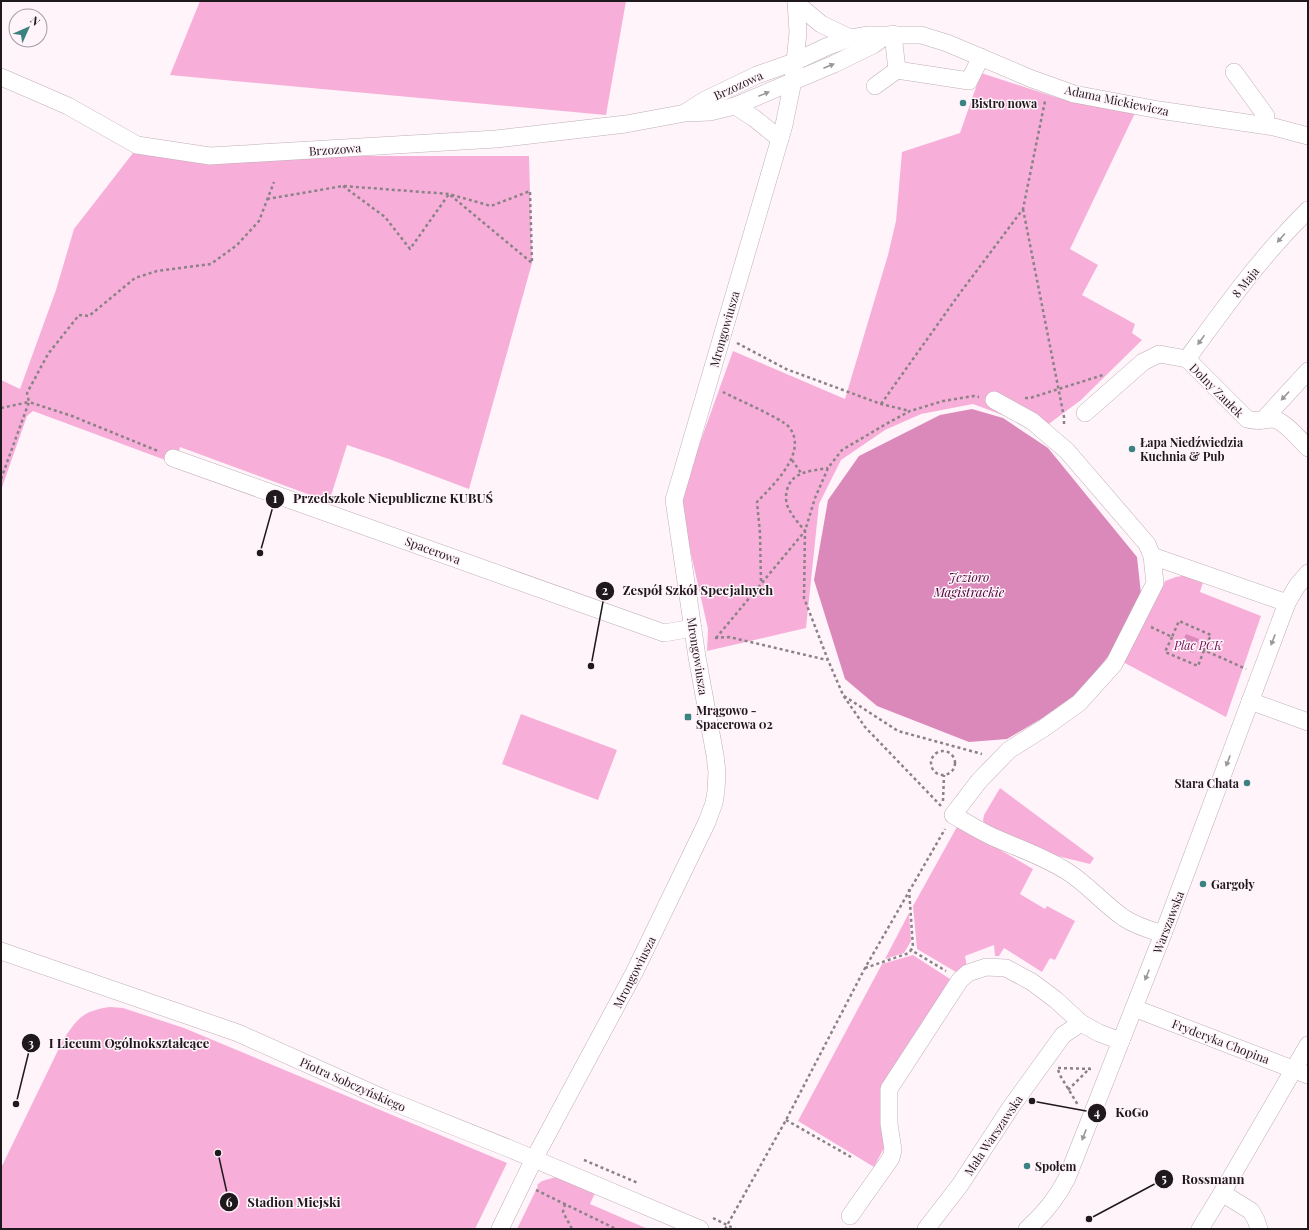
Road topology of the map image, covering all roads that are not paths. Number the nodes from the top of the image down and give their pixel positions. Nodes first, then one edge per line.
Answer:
1 (796, 3) edge
2 (889, 35) junction
3 (850, 38) junction
4 (981, 57) junction
5 (794, 62) junction
6 (897, 70) junction
7 (1234, 72) dead end
8 (1, 77) edge
9 (793, 81) junction
10 (875, 86) dead end
11 (735, 106) junction
12 (685, 113) junction
13 (1266, 116) dead end
14 (1308, 136) edge
15 (780, 139) junction
16 (1308, 210) edge
17 (1187, 360) junction
18 (1308, 371) edge
19 (994, 400) road end
20 (1085, 413) dead end
21 (1263, 420) junction
22 (1308, 448) edge
23 (173, 458) road end
24 (1152, 556) junction
25 (1308, 573) edge
26 (1287, 603) junction
27 (693, 628) junction
28 (1250, 701) junction
29 (1308, 722) edge
30 (1163, 934) junction
31 (1, 951) edge
32 (1134, 1008) junction
33 (1081, 1023) junction
34 (1121, 1041) junction
35 (1308, 1045) edge
36 (1301, 1072) edge
37 (534, 1159) junction
38 (1222, 1193) junction
39 (850, 1216) dead end
40 (500, 1229) edge
41 (700, 1229) edge
42 (926, 1229) edge
43 (1027, 1229) edge
44 (1200, 1229) edge
45 (1259, 1229) edge

1 - 3 street
1 - 5 street, Mrongowiusza
2 - 3 street, Adama Mickiewicza
2 - 4 street, Adama Mickiewicza
2 - 6 street
9 -> 2 street
3 - 5 street, Adama Mickiewicza
4 - 6 street
4 - 14 street, Adama Mickiewicza
5 - 9 street, Mrongowiusza
5 - 12 street, Brzozowa
6 - 10 street
7 - 13 street
8 - 12 street, Brzozowa
11 -> 9 street, Brzozowa
9 - 15 street, Mrongowiusza
11 - 12 street, Brzozowa
11 - 15 street
15 - 27 street, Mrongowiusza
16 -> 17 street, 8 Maja
17 - 20 street
17 - 21 street, Dolny Zaułek
18 -> 21 street
19 - 24 street
21 - 22 street, Dolny Zaułek
23 - 27 street, Spacerowa
24 - 26 street
24 - 30 street
25 - 26 street, Warszawska
26 -> 28 street, Warszawska
27 - 37 street, Mrongowiusza
28 - 29 street
28 -> 30 street, Warszawska
30 -> 32 street, Warszawska
31 - 37 street, Piotra Sobczyńskiego
32 - 34 street, Warszawska
32 - 36 street, Fryderyka Chopina
33 - 34 street
33 - 39 street
33 - 42 street, Mała Warszawska
34 -> 43 street, Warszawska
35 - 36 street
36 - 38 street
37 - 40 street, Mrongowiusza
37 - 41 street, Piotra Sobczyńskiego
38 - 44 street
38 - 45 street

